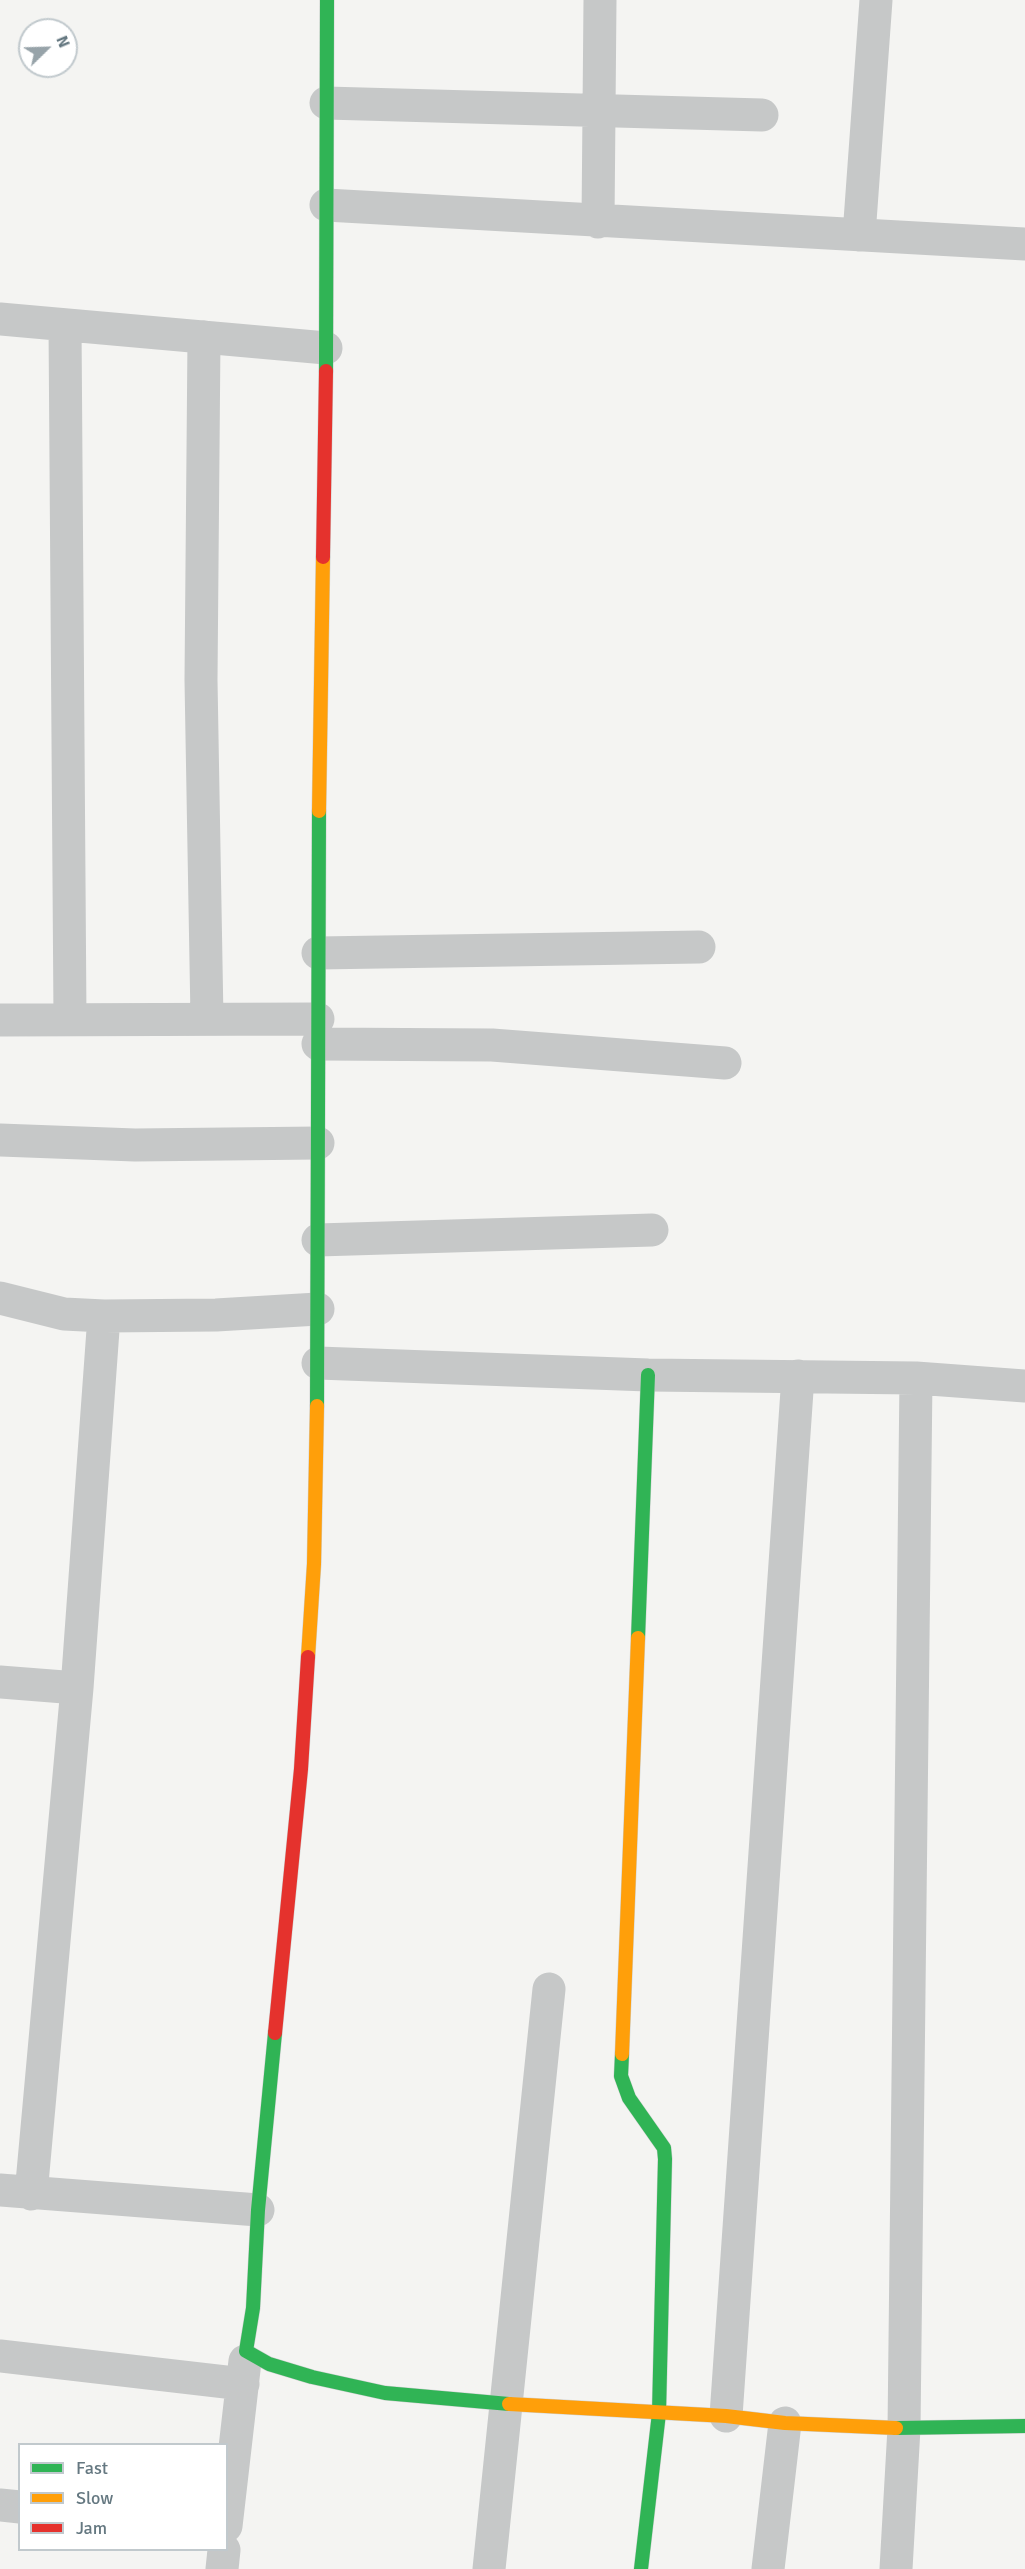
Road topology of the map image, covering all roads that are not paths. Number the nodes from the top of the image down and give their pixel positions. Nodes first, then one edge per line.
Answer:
1 (327, 0) edge
2 (600, 0) edge
3 (876, 0) edge
4 (326, 103) junction
5 (600, 112) junction
6 (762, 115) dead end
7 (326, 205) junction
8 (598, 222) junction
9 (859, 235) junction
10 (1025, 244) edge
11 (0, 319) edge
12 (65, 325) junction
13 (204, 337) junction
14 (326, 348) junction
15 (699, 947) dead end
16 (318, 953) junction
17 (70, 1019) junction
18 (207, 1019) junction
19 (0, 1020) edge
20 (318, 1031) junction
21 (725, 1064) dead end
22 (0, 1140) edge
23 (318, 1143) junction
24 (652, 1230) dead end
25 (318, 1240) junction
26 (0, 1298) edge
27 (318, 1309) junction
28 (104, 1316) junction
29 (318, 1363) junction
30 (648, 1375) junction
31 (798, 1376) junction
32 (916, 1378) junction
33 (1025, 1386) edge
34 (0, 1683) edge
35 (77, 1688) junction
36 (549, 1989) dead end
37 (16, 2192) edge
38 (258, 2210) junction
39 (246, 2351) junction
40 (0, 2356) edge
41 (243, 2384) junction
42 (506, 2403) junction
43 (659, 2413) junction
44 (726, 2416) junction
45 (785, 2423) junction
46 (1025, 2426) edge
47 (904, 2428) junction
48 (0, 2505) edge
49 (18, 2507) edge
50 (228, 2509) edge
51 (224, 2551) edge
52 (222, 2569) edge
53 (489, 2569) edge
54 (641, 2569) edge
55 (768, 2569) edge
56 (896, 2569) edge

1 - 4 street
2 - 5 street
3 - 9 street
4 - 5 street
4 - 7 street
5 - 6 street
5 - 8 street
7 - 8 street
7 - 14 street
8 - 9 street
9 - 10 street
11 - 12 street
12 - 13 street
12 - 17 street
13 - 14 street
13 - 18 street
14 - 16 street
15 - 16 street
16 - 20 street
17 - 18 street
17 - 19 street
18 - 20 street
20 - 21 street
20 - 23 street
22 - 23 street
23 - 25 street
24 - 25 street
25 - 27 street
26 - 28 street
27 - 28 street
27 - 29 street
28 - 35 street
29 - 30 street
29 - 38 street
30 - 31 street
30 - 43 street
31 - 32 street
31 - 44 street
32 - 33 street
32 - 47 street
34 - 35 street
35 - 37 street
36 - 42 street
37 - 38 street
38 - 39 street
39 - 41 street
39 - 42 street
40 - 41 street
41 - 50 street
42 - 43 street
42 - 53 street
43 - 44 street
43 - 54 street
44 - 45 street
45 - 47 street
45 - 55 street
46 - 47 street
47 - 56 street
48 - 49 street
51 - 52 street

